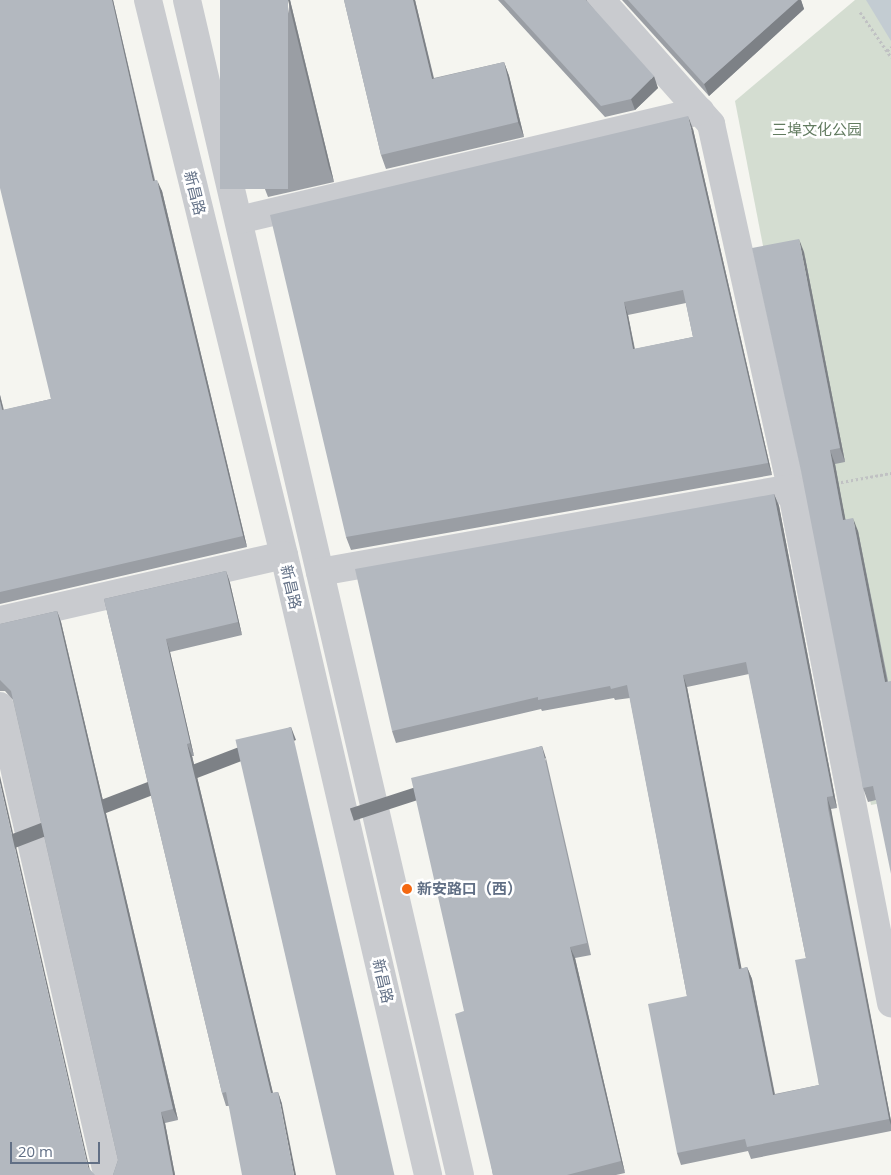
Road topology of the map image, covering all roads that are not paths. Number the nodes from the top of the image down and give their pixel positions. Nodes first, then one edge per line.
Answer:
1 (148, 0) edge
2 (187, 0) edge
3 (601, 0) edge
4 (700, 111) junction
5 (239, 220) junction
6 (791, 489) junction
7 (284, 555) junction
8 (320, 572) junction
9 (0, 620) edge
10 (0, 706) edge
11 (891, 1003) edge
12 (107, 1175) edge
13 (428, 1175) edge
14 (460, 1175) edge

1 - 7 street, 新昌路
2 - 5 street, 新昌路
3 - 4 street
4 - 5 street
4 - 6 street
5 - 8 street, 新昌路
6 - 8 street
6 - 11 street
7 - 9 street
7 - 13 street, 新昌路
8 - 14 street, 新昌路
10 - 12 street

